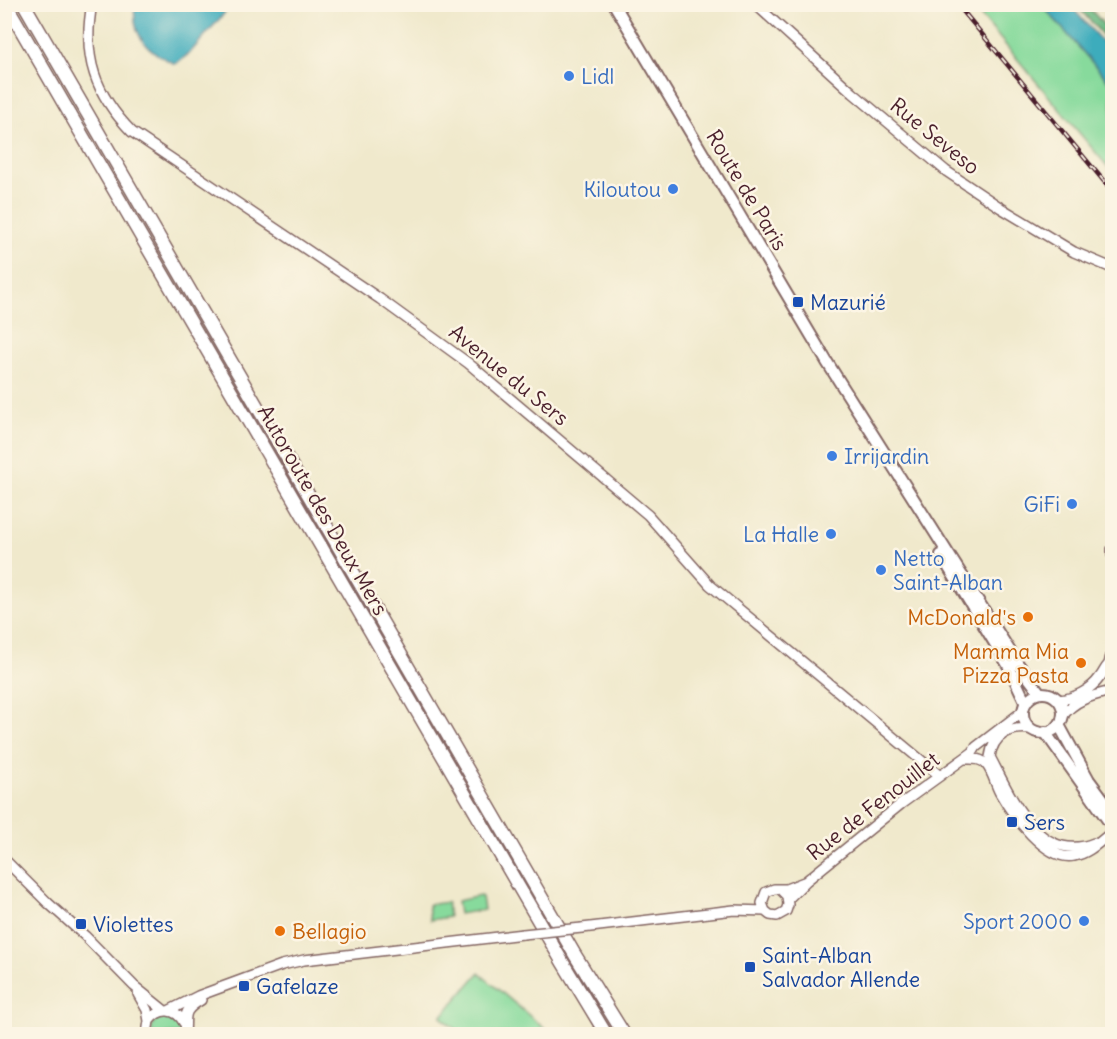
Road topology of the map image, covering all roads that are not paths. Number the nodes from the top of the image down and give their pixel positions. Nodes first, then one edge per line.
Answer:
1 (6, 4) edge
2 (24, 4) edge
3 (92, 4) edge
4 (614, 4) edge
5 (755, 4) edge
6 (1113, 268) edge
7 (847, 395) junction
8 (1113, 549) edge
9 (1113, 555) edge
10 (1113, 651) edge
11 (1111, 663) edge
12 (1102, 675) junction
13 (1112, 692) edge
14 (1040, 693) junction
15 (1058, 700) junction
16 (1024, 707) junction
17 (1060, 721) junction
18 (1031, 729) junction
19 (1045, 732) junction
20 (982, 756) junction
21 (940, 776) junction
22 (1112, 823) edge
23 (4, 859) edge
24 (806, 881) junction
25 (780, 890) junction
26 (788, 899) junction
27 (762, 900) junction
28 (734, 910) junction
29 (765, 911) junction
30 (134, 986) junction
31 (218, 989) junction
32 (166, 1011) junction
33 (149, 1021) junction
34 (185, 1031) edge
35 (147, 1035) edge
36 (606, 1035) edge
37 (624, 1035) edge

1 - 36 highway, Autoroute des Deux Mers
2 - 37 highway, Autoroute des Deux Mers
3 - 21 main road, Avenue du Sers
4 - 7 main road, Route de Paris
5 - 6 main road, Rue Seveso
7 - 14 main road, Route de Paris
7 - 16 main road, Route de Paris
8 - 9 main road
10 - 11 main road
11 - 12 main road
12 - 13 main road
12 - 15 main road
13 - 17 main road
14 - 15 main road
14 - 16 main road
15 - 17 main road
16 - 18 main road
16 - 20 main road
17 - 19 main road
17 - 22 main road
18 - 19 main road
18 - 20 main road
19 - 22 main road
20 - 21 main road, Rue de Fenouillet
20 - 22 main road
21 - 24 main road, Rue de Fenouillet
23 - 30 main road
24 - 25 main road, Rue de Fenouillet
24 - 26 main road, Rue de Fenouillet
25 - 26 main road
25 - 27 main road, Rue de Fenouillet
26 - 29 main road, Rue de Fenouillet
27 - 28 main road, Rue de Fenouillet
27 - 29 main road
28 - 29 main road, Rue de Fenouillet
28 - 31 main road, Rue de Fenouillet, bridge
30 - 32 main road
30 - 33 main road
31 - 32 main road
31 - 34 main road
32 - 33 main road
32 - 34 main road
33 - 35 main road

